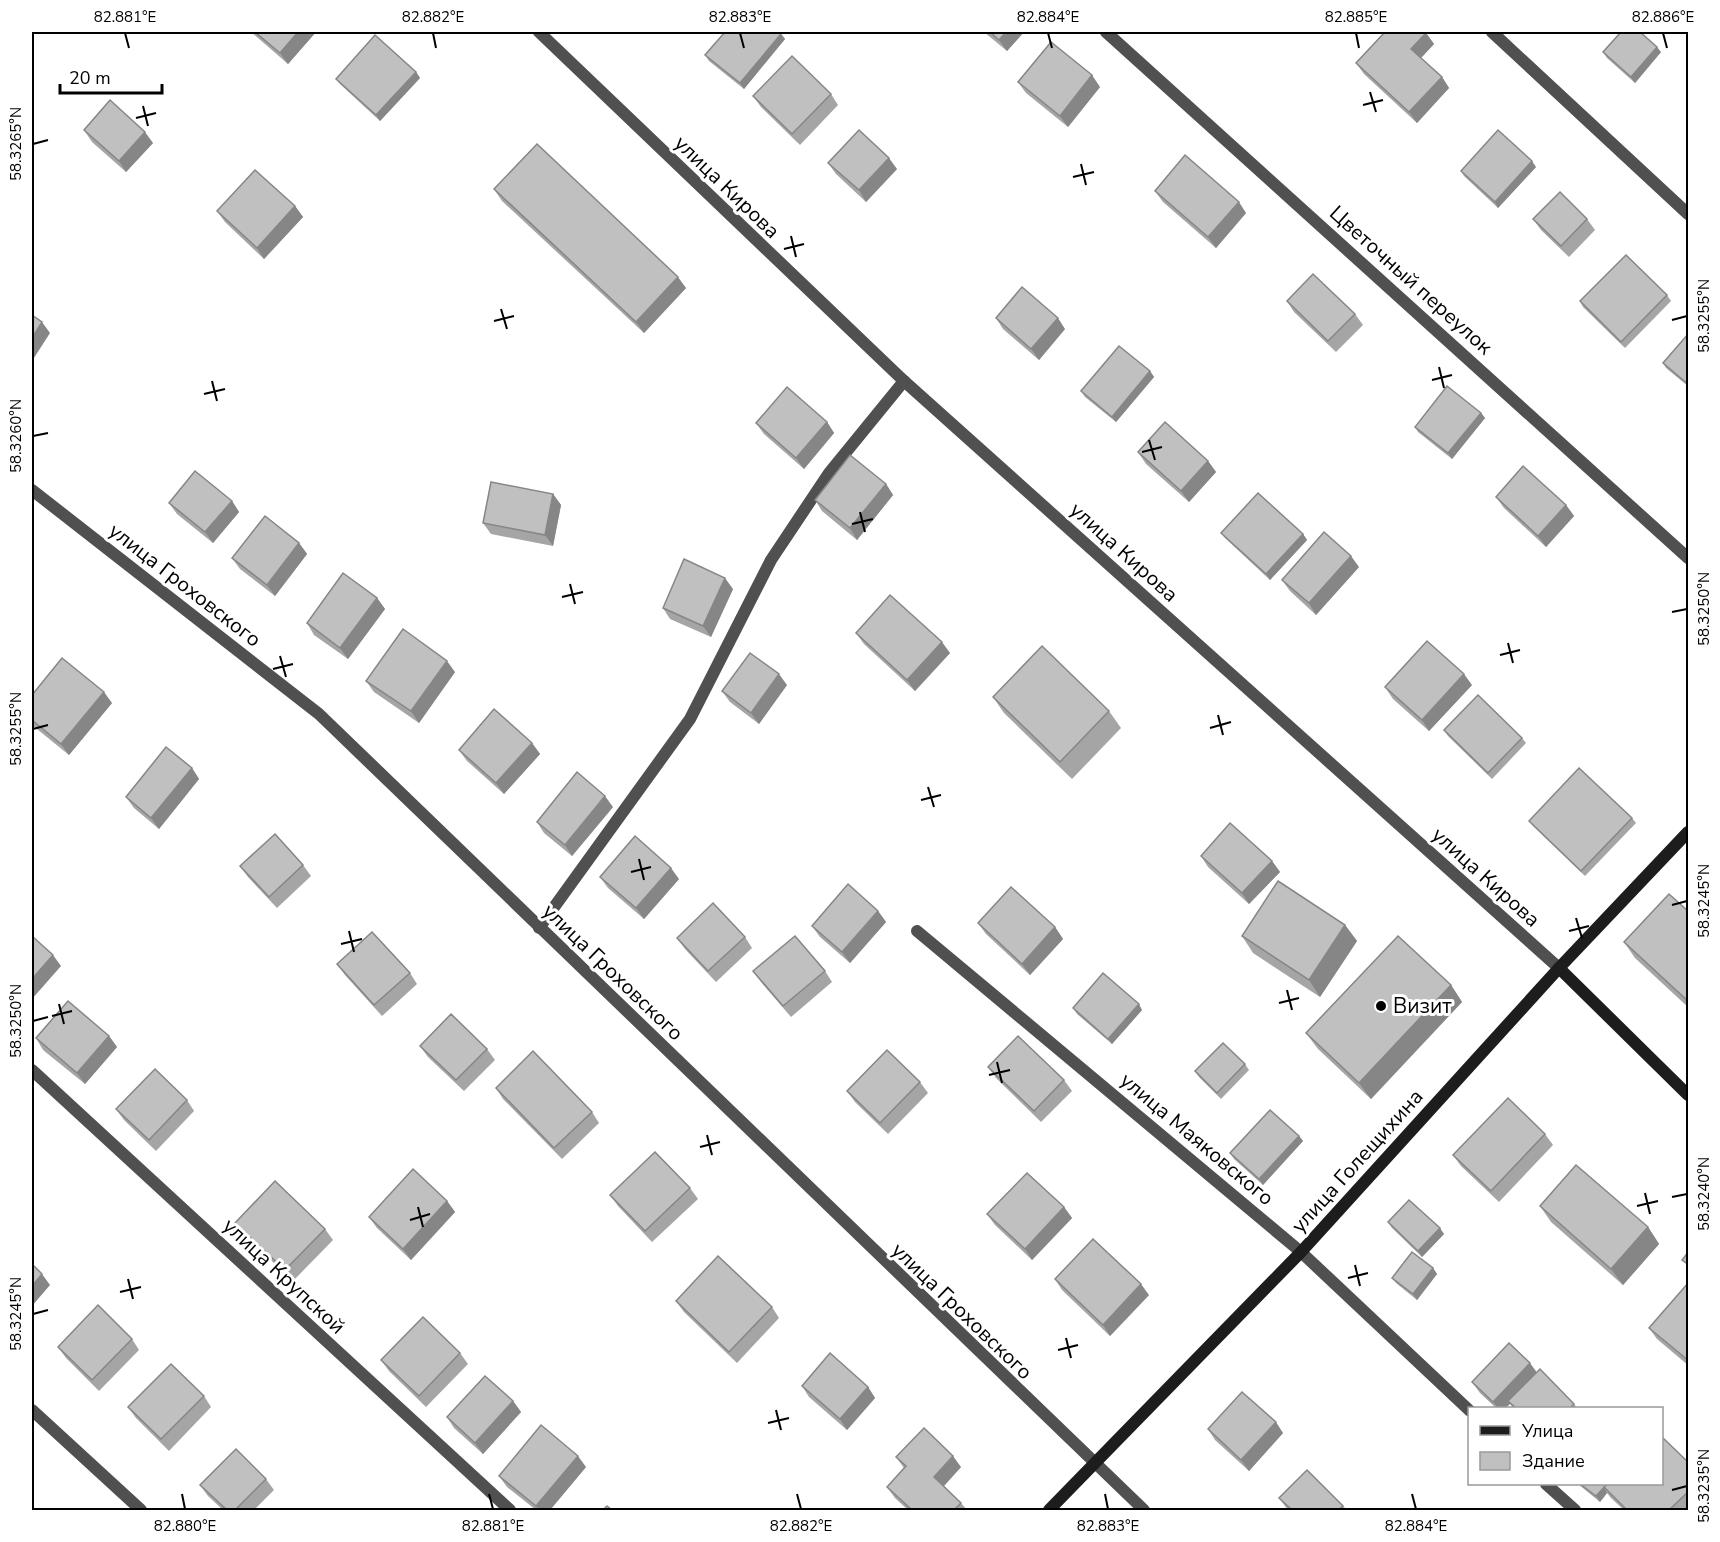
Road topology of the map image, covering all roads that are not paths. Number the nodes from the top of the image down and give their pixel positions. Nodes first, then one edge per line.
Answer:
1 (539, 32) edge
2 (1106, 32) edge
3 (1492, 32) edge
4 (1689, 214) edge
5 (904, 381) junction
6 (32, 490) edge
7 (1689, 558) edge
8 (1689, 832) edge
9 (539, 928) junction
10 (917, 930) dead end
11 (1558, 968) junction
12 (32, 1070) edge
13 (1689, 1095) edge
14 (1301, 1252) junction
15 (1468, 1409) edge
16 (32, 1410) edge
17 (1092, 1464) junction
18 (1547, 1485) edge
19 (141, 1510) edge
20 (510, 1510) edge
21 (1049, 1510) edge
22 (1144, 1510) edge
23 (1575, 1510) edge

1 - 5 street, улица Кирова
2 - 7 street, Цветочный переулок
3 - 4 street
5 - 9 street
5 - 11 street, улица Кирова
6 - 9 street, улица Гроховского
8 - 11 street, улица Голещихина
9 - 17 street, улица Гроховского
10 - 14 street, улица Маяковского
11 - 13 street, улица Кирова
11 - 14 street, улица Голещихина
12 - 20 street, улица Крупской
14 - 15 street, улица Маяковского
14 - 17 street, улица Голещихина
16 - 19 street
17 - 21 street, улица Голещихина
17 - 22 street, улица Гроховского
18 - 23 street

